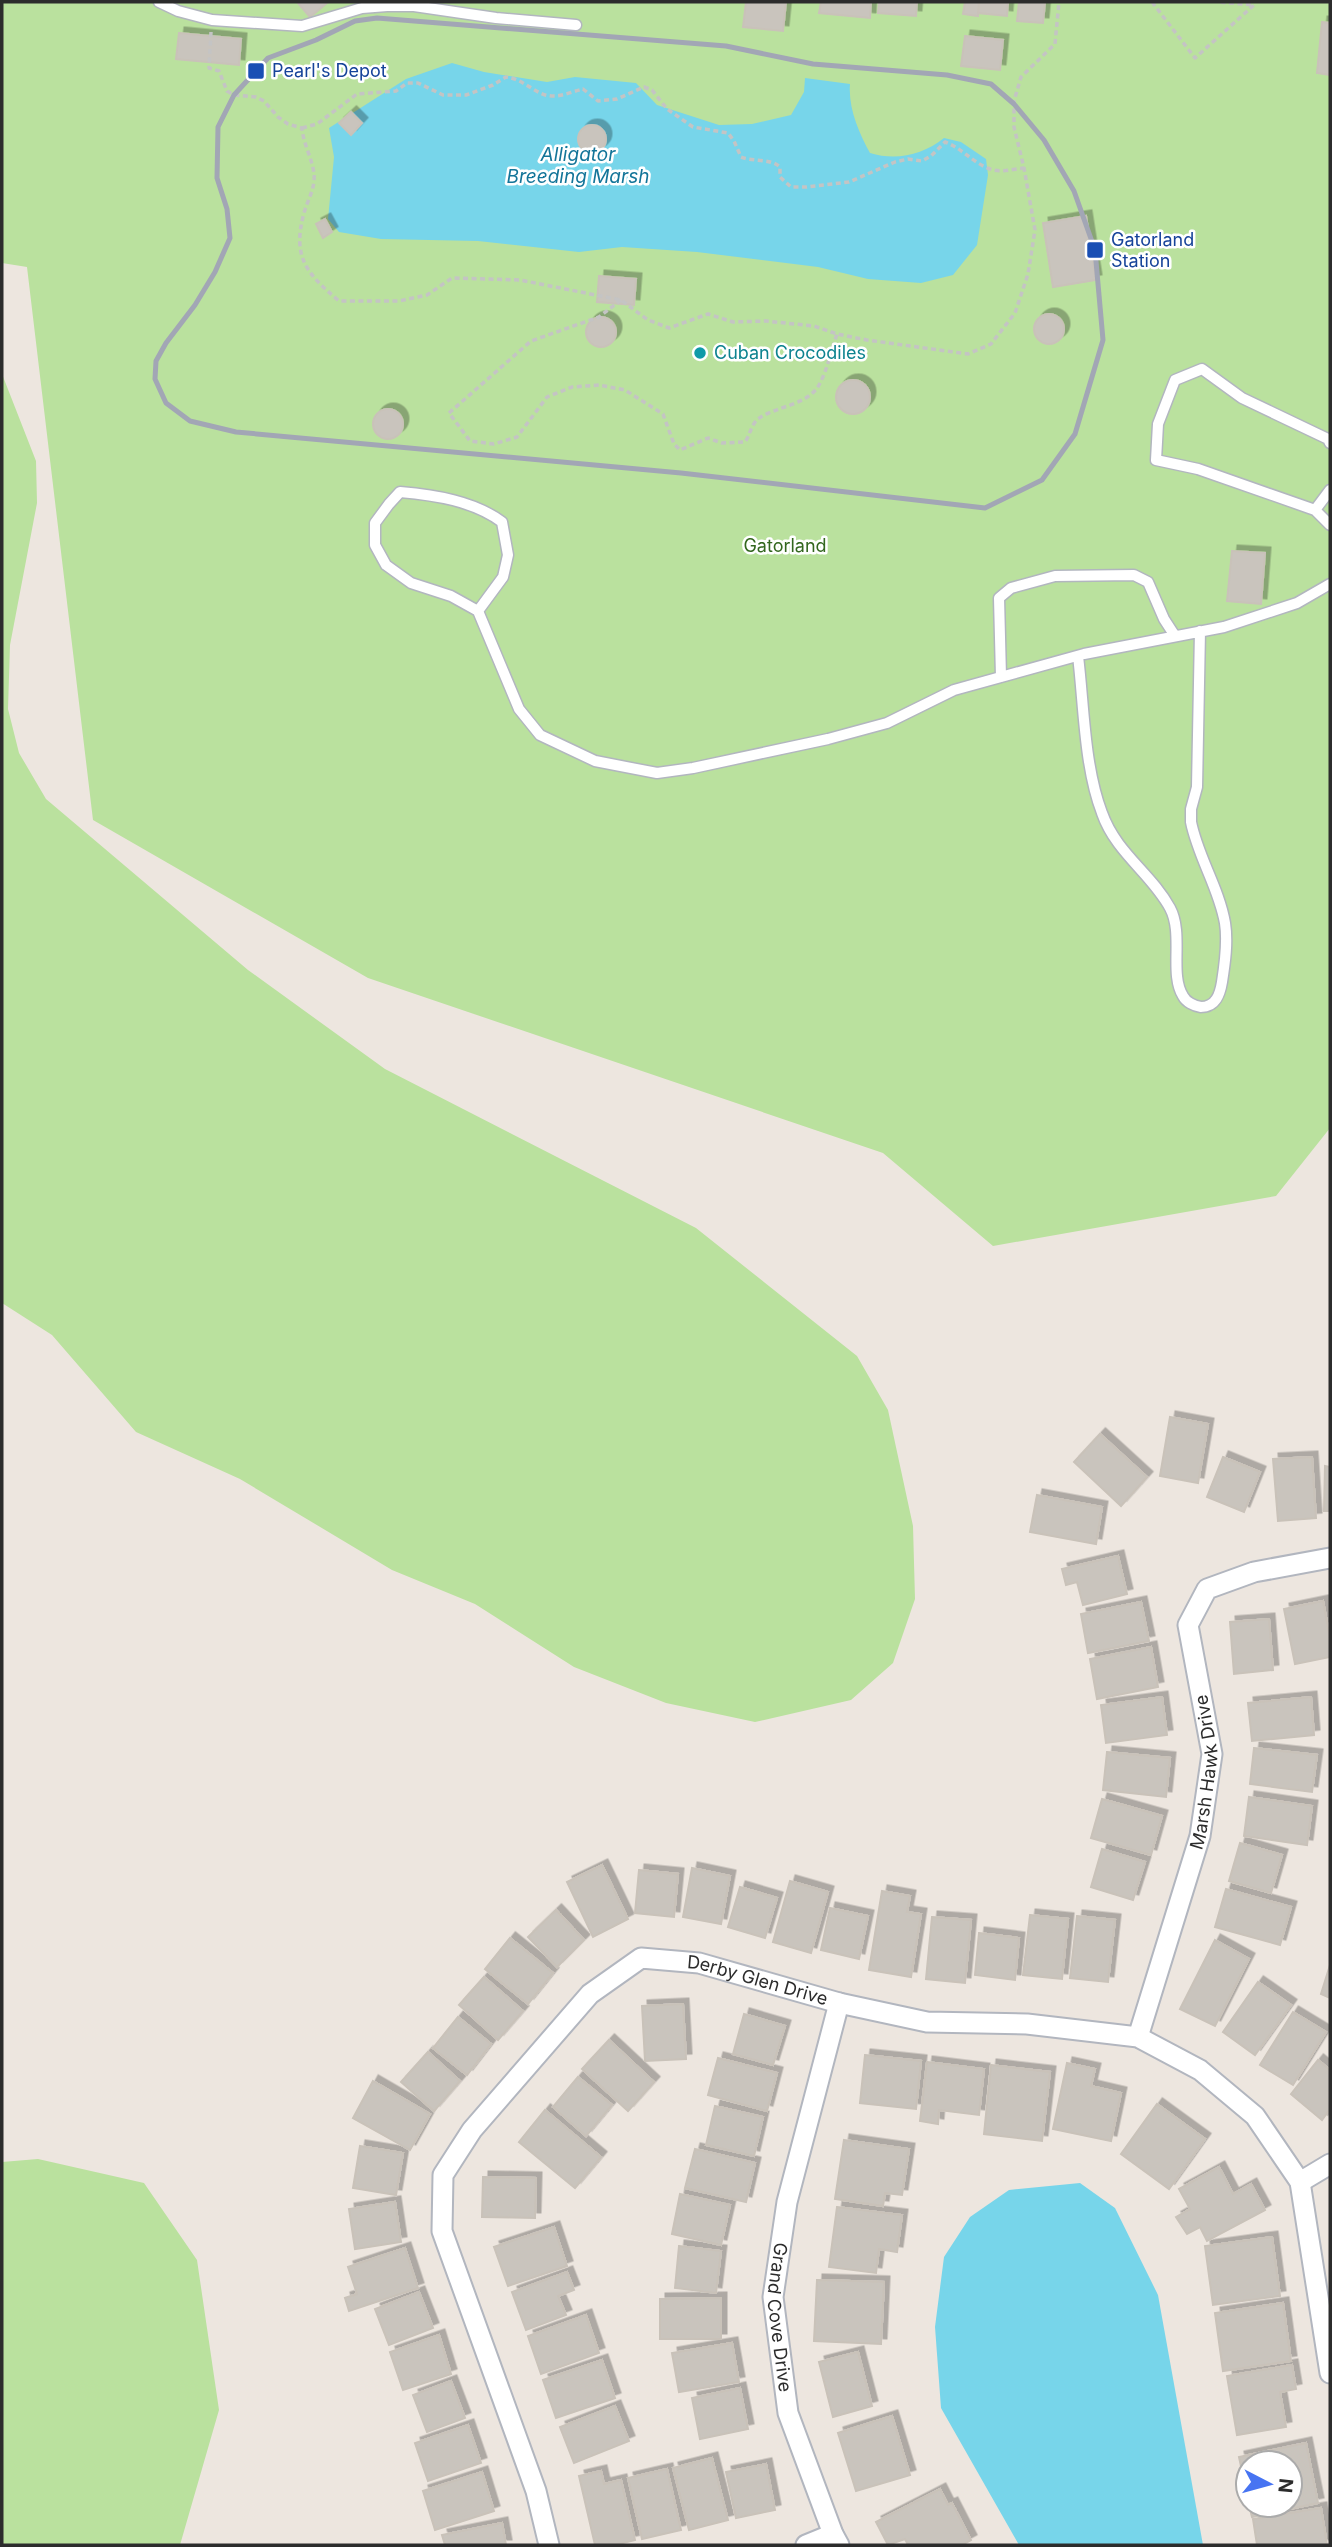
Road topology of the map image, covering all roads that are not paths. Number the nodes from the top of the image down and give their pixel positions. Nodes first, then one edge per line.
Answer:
1 (159, 2) edge
2 (576, 25) dead end
3 (1330, 443) edge
4 (1330, 489) edge
5 (1315, 510) junction
6 (1330, 525) edge
7 (1330, 584) edge
8 (478, 611) junction
9 (1200, 631) junction
10 (1175, 636) junction
11 (1078, 656) junction
12 (1001, 677) junction
13 (1330, 1558) edge
14 (839, 2003) junction
15 (1138, 2037) junction
16 (1330, 2164) edge
17 (1300, 2182) junction
18 (1330, 2373) edge
19 (836, 2540) edge
20 (549, 2545) edge
21 (806, 2545) edge

1 - 2 lane
3 - 5 lane
4 - 5 lane
5 - 6 lane
7 - 9 lane
8 - 8 lane
8 - 12 lane
9 - 10 lane
9 - 11 lane
10 - 11 lane
10 - 12 lane
11 - 12 lane
13 - 15 street, Marsh Hawk Drive
14 - 15 street, Derby Glen Drive
14 - 19 street, Grand Cove Drive
14 - 20 street, Derby Glen Drive
15 - 17 street, Derby Glen Drive
16 - 17 street
17 - 18 street, Derby Glen Drive
19 - 21 street

